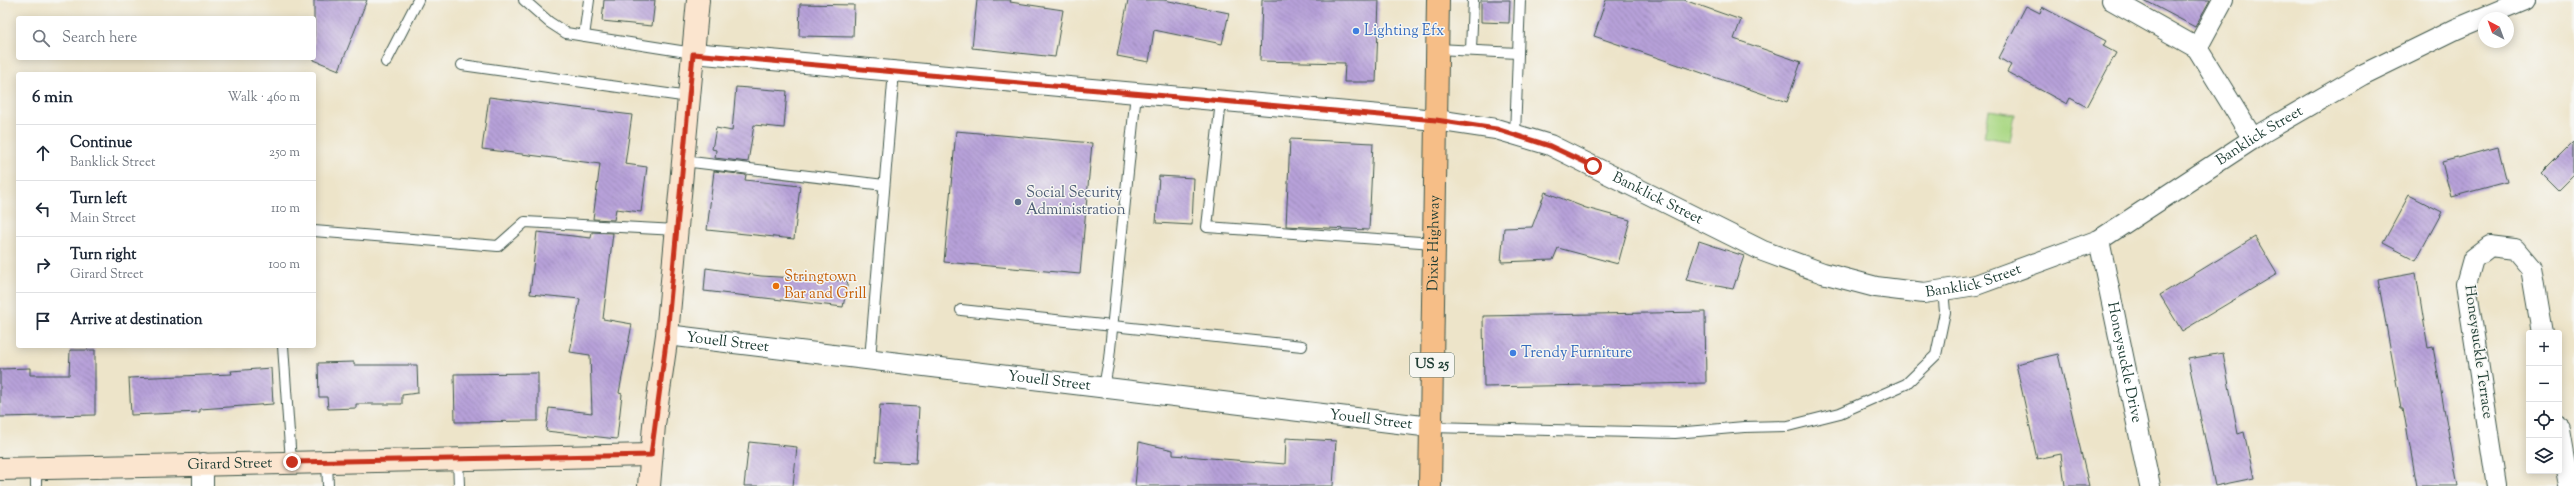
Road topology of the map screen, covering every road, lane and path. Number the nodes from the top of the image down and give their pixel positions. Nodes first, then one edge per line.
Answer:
1 (418, 0) edge
2 (524, 0) edge
3 (589, 0) edge
4 (698, 0) edge
5 (1438, 0) edge
6 (1472, 0) edge
7 (1520, 0) edge
8 (2112, 0) edge
9 (2223, 0) edge
10 (2525, 0) edge
11 (584, 36) junction
12 (1437, 48) junction
13 (2197, 48) junction
14 (1472, 50) junction
15 (1518, 53) junction
16 (693, 54) junction
17 (386, 62) dead end
18 (462, 65) dead end
19 (894, 71) junction
20 (1136, 93) junction
21 (689, 97) junction
22 (1221, 101) junction
23 (1436, 120) junction
24 (1515, 135) junction
25 (2253, 139) junction
26 (683, 161) junction
27 (884, 185) junction
28 (677, 230) junction
29 (316, 231) edge
30 (2099, 240) junction
31 (1434, 243) junction
32 (1943, 290) junction
33 (961, 310) dead end
34 (1112, 325) junction
35 (2541, 330) edge
36 (667, 335) junction
37 (1302, 346) dead end
38 (283, 348) edge
39 (870, 359) junction
40 (1104, 387) junction
41 (1431, 426) junction
42 (2561, 438) edge
43 (651, 455) junction
44 (458, 460) junction
45 (292, 462) junction
46 (327, 462) junction
47 (203, 463) junction
48 (0, 469) edge
49 (36, 477) edge
50 (203, 486) edge
51 (328, 486) edge
52 (460, 486) edge
53 (649, 486) edge
54 (1430, 486) edge
55 (2150, 486) edge
56 (2497, 486) edge
57 (2569, 486) edge

1 - 17 lane
2 - 11 lane
3 - 11 lane
4 - 16 street
5 - 12 main road, Dixie Highway / US 25
6 - 14 lane
7 - 15 lane
8 - 13 street
9 - 13 street
10 - 25 street, Banklick Street
11 - 16 lane
12 - 14 lane
12 - 23 main road, Dixie Highway / US 25
13 - 25 street
14 - 15 lane
15 - 24 lane
16 - 19 street, Banklick Street
16 - 21 street
18 - 21 lane
19 - 20 street, Banklick Street
19 - 27 lane
20 - 22 street, Banklick Street
20 - 34 lane
21 - 26 street
22 - 23 street, Banklick Street
22 - 31 lane
23 - 24 street, Banklick Street
23 - 31 main road, Dixie Highway / US 25
24 - 32 street, Banklick Street
25 - 30 street, Banklick Street
26 - 27 lane
26 - 28 street
27 - 39 lane
28 - 29 lane
28 - 36 street
30 - 32 street, Banklick Street
30 - 55 street, Honeysuckle Drive
31 - 41 main road, Dixie Highway / US 25
32 - 41 lane
33 - 34 lane
34 - 37 lane
34 - 40 lane
35 - 56 street, Honeysuckle Terrace
36 - 39 street, Youell Street
36 - 43 street
38 - 45 lane
39 - 40 street, Youell Street
40 - 41 street, Youell Street
41 - 54 main road, Dixie Highway / US 25
42 - 57 street
43 - 44 street, Girard Street
43 - 53 street
44 - 46 street, Girard Street
44 - 52 lane
45 - 46 street, Girard Street
45 - 47 street, Girard Street
46 - 51 lane
47 - 49 street, Girard Street
47 - 50 street
48 - 49 street, Girard Street

